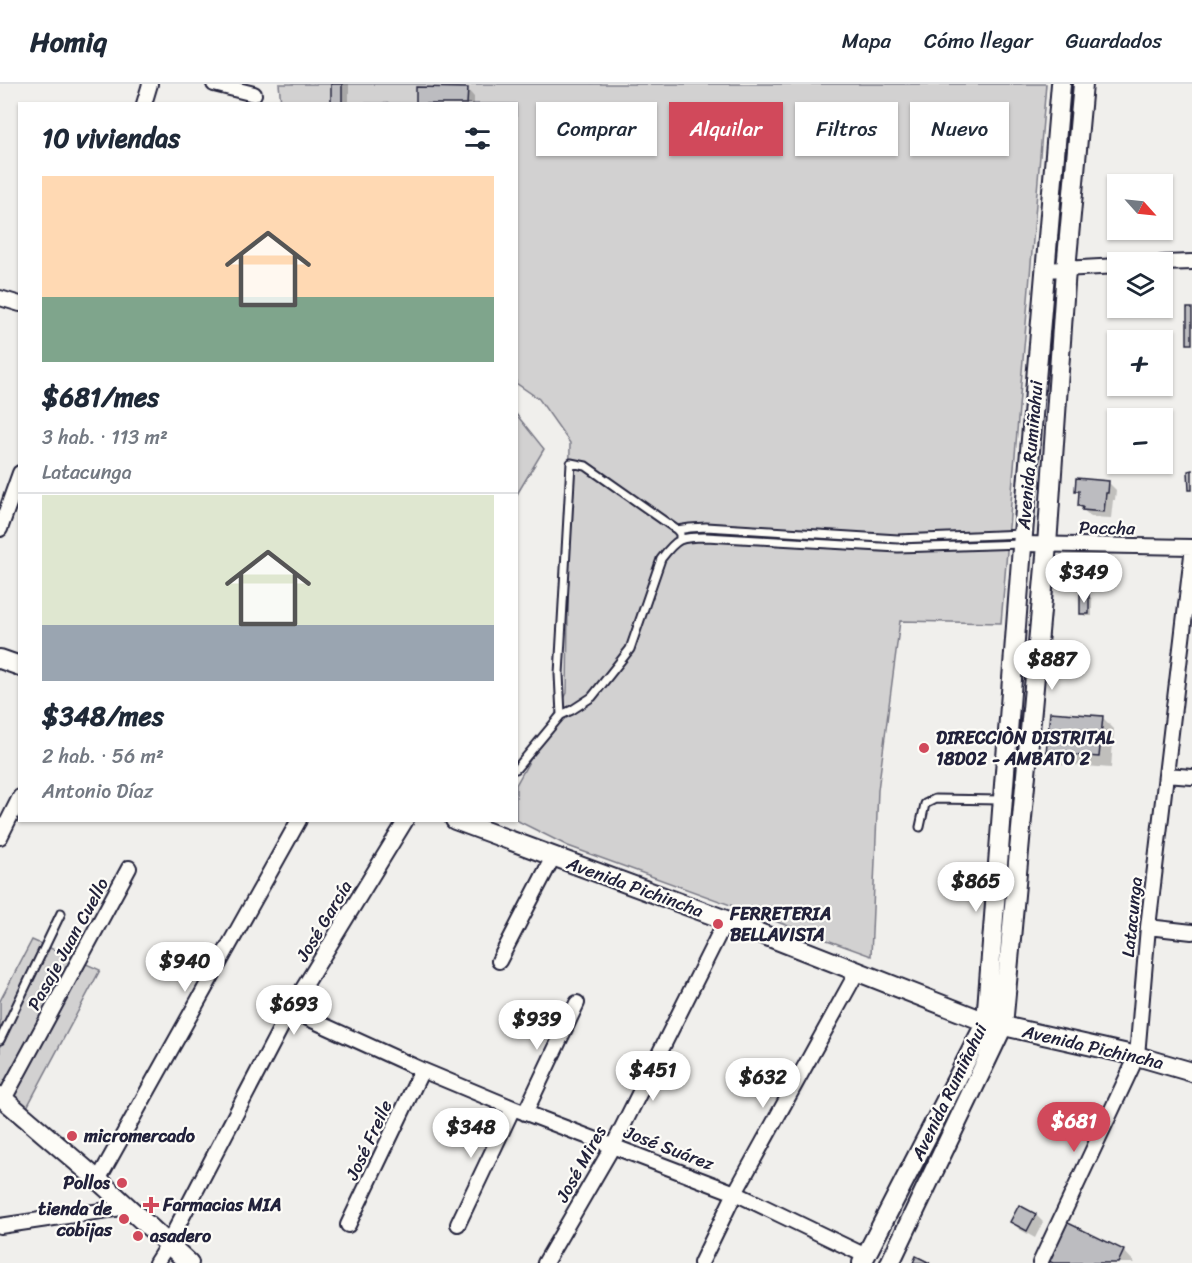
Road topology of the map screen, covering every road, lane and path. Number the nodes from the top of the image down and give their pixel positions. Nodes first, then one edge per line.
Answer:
1 (150, 84) edge
2 (214, 84) edge
3 (1061, 84) edge
4 (1083, 84) edge
5 (254, 94) edge
6 (145, 102) edge
7 (1192, 262) edge
8 (1173, 263) edge
9 (1107, 267) edge
10 (1066, 269) junction
11 (1045, 270) junction
12 (0, 298) edge
13 (18, 303) edge
14 (18, 479) edge
15 (0, 529) edge
16 (677, 530) junction
17 (680, 539) junction
18 (1022, 539) junction
19 (1047, 545) junction
20 (1192, 547) edge
21 (1192, 555) edge
22 (0, 659) edge
23 (1186, 662) edge
24 (18, 665) edge
25 (561, 715) junction
26 (518, 767) edge
27 (1166, 775) junction
28 (1192, 777) edge
29 (1002, 800) junction
30 (18, 801) edge
31 (298, 822) edge
32 (405, 822) edge
33 (460, 822) edge
34 (920, 827) dead end
35 (0, 837) edge
36 (553, 857) junction
37 (129, 868) dead end
38 (61, 913) dead end
39 (726, 920) junction
40 (1148, 927) junction
41 (1192, 933) edge
42 (500, 961) dead end
43 (857, 972) junction
44 (577, 1003) dead end
45 (290, 1010) junction
46 (994, 1024) junction
47 (0, 1040) edge
48 (1137, 1056) junction
49 (422, 1070) junction
50 (1192, 1072) edge
51 (2, 1098) edge
52 (519, 1111) junction
53 (614, 1146) junction
54 (98, 1180) junction
55 (735, 1193) junction
56 (128, 1207) junction
57 (458, 1224) dead end
58 (348, 1225) dead end
59 (0, 1226) edge
60 (168, 1244) junction
61 (864, 1260) edge
62 (156, 1263) edge
63 (189, 1263) edge
64 (545, 1263) edge
65 (701, 1263) edge
66 (890, 1263) edge
67 (1040, 1263) edge

1 - 6 street
2 - 5 street
3 - 11 main road, Avenida Rumiñahui
4 - 10 main road, Avenida Rumiñahui
7 - 8 street
9 - 10 street
10 - 11 street
10 - 19 main road, Avenida Rumiñahui
11 - 18 main road, Avenida Rumiñahui
12 - 13 street
14 - 15 street
16 - 17 lane
16 - 18 lane
16 - 25 lane
17 - 18 lane
17 - 25 lane
18 - 19 street, Paccha
18 - 29 main road, Avenida Rumiñahui
19 - 20 street, Paccha
19 - 46 main road, Avenida Rumiñahui
21 - 23 street, Latacunga
22 - 24 main road
23 - 27 street, Latacunga
25 - 26 lane
27 - 28 street
27 - 40 street, Latacunga
29 - 34 lane
29 - 46 main road, Avenida Rumiñahui
30 - 35 street
31 - 54 street
32 - 45 street, José García
33 - 36 main road, Avenida Pichincha
36 - 39 main road, Avenida Pichincha
36 - 42 street
37 - 51 street, Pasaje Juan Cuello
38 - 47 lane
39 - 43 main road, Avenida Pichincha
39 - 53 street, José Mires
40 - 41 street
40 - 48 street, Latacunga
43 - 46 main road, Avenida Pichincha
43 - 55 street
44 - 52 street
45 - 49 street, José Suárez
45 - 60 street, José García
46 - 48 main road, Avenida Pichincha
46 - 61 main road, Avenida Rumiñahui
46 - 66 main road, Avenida Rumiñahui
48 - 50 main road, Avenida Pichincha
48 - 67 street, Latacunga
49 - 52 street, José Suárez
49 - 58 street, José Freile
51 - 54 main road
52 - 53 street, José Suárez
52 - 57 street
53 - 55 street, José Suárez
53 - 64 street, José Mires
54 - 56 main road
55 - 61 street, José Suárez
55 - 65 street
56 - 59 street
56 - 60 main road
60 - 62 street, José García
60 - 63 main road

